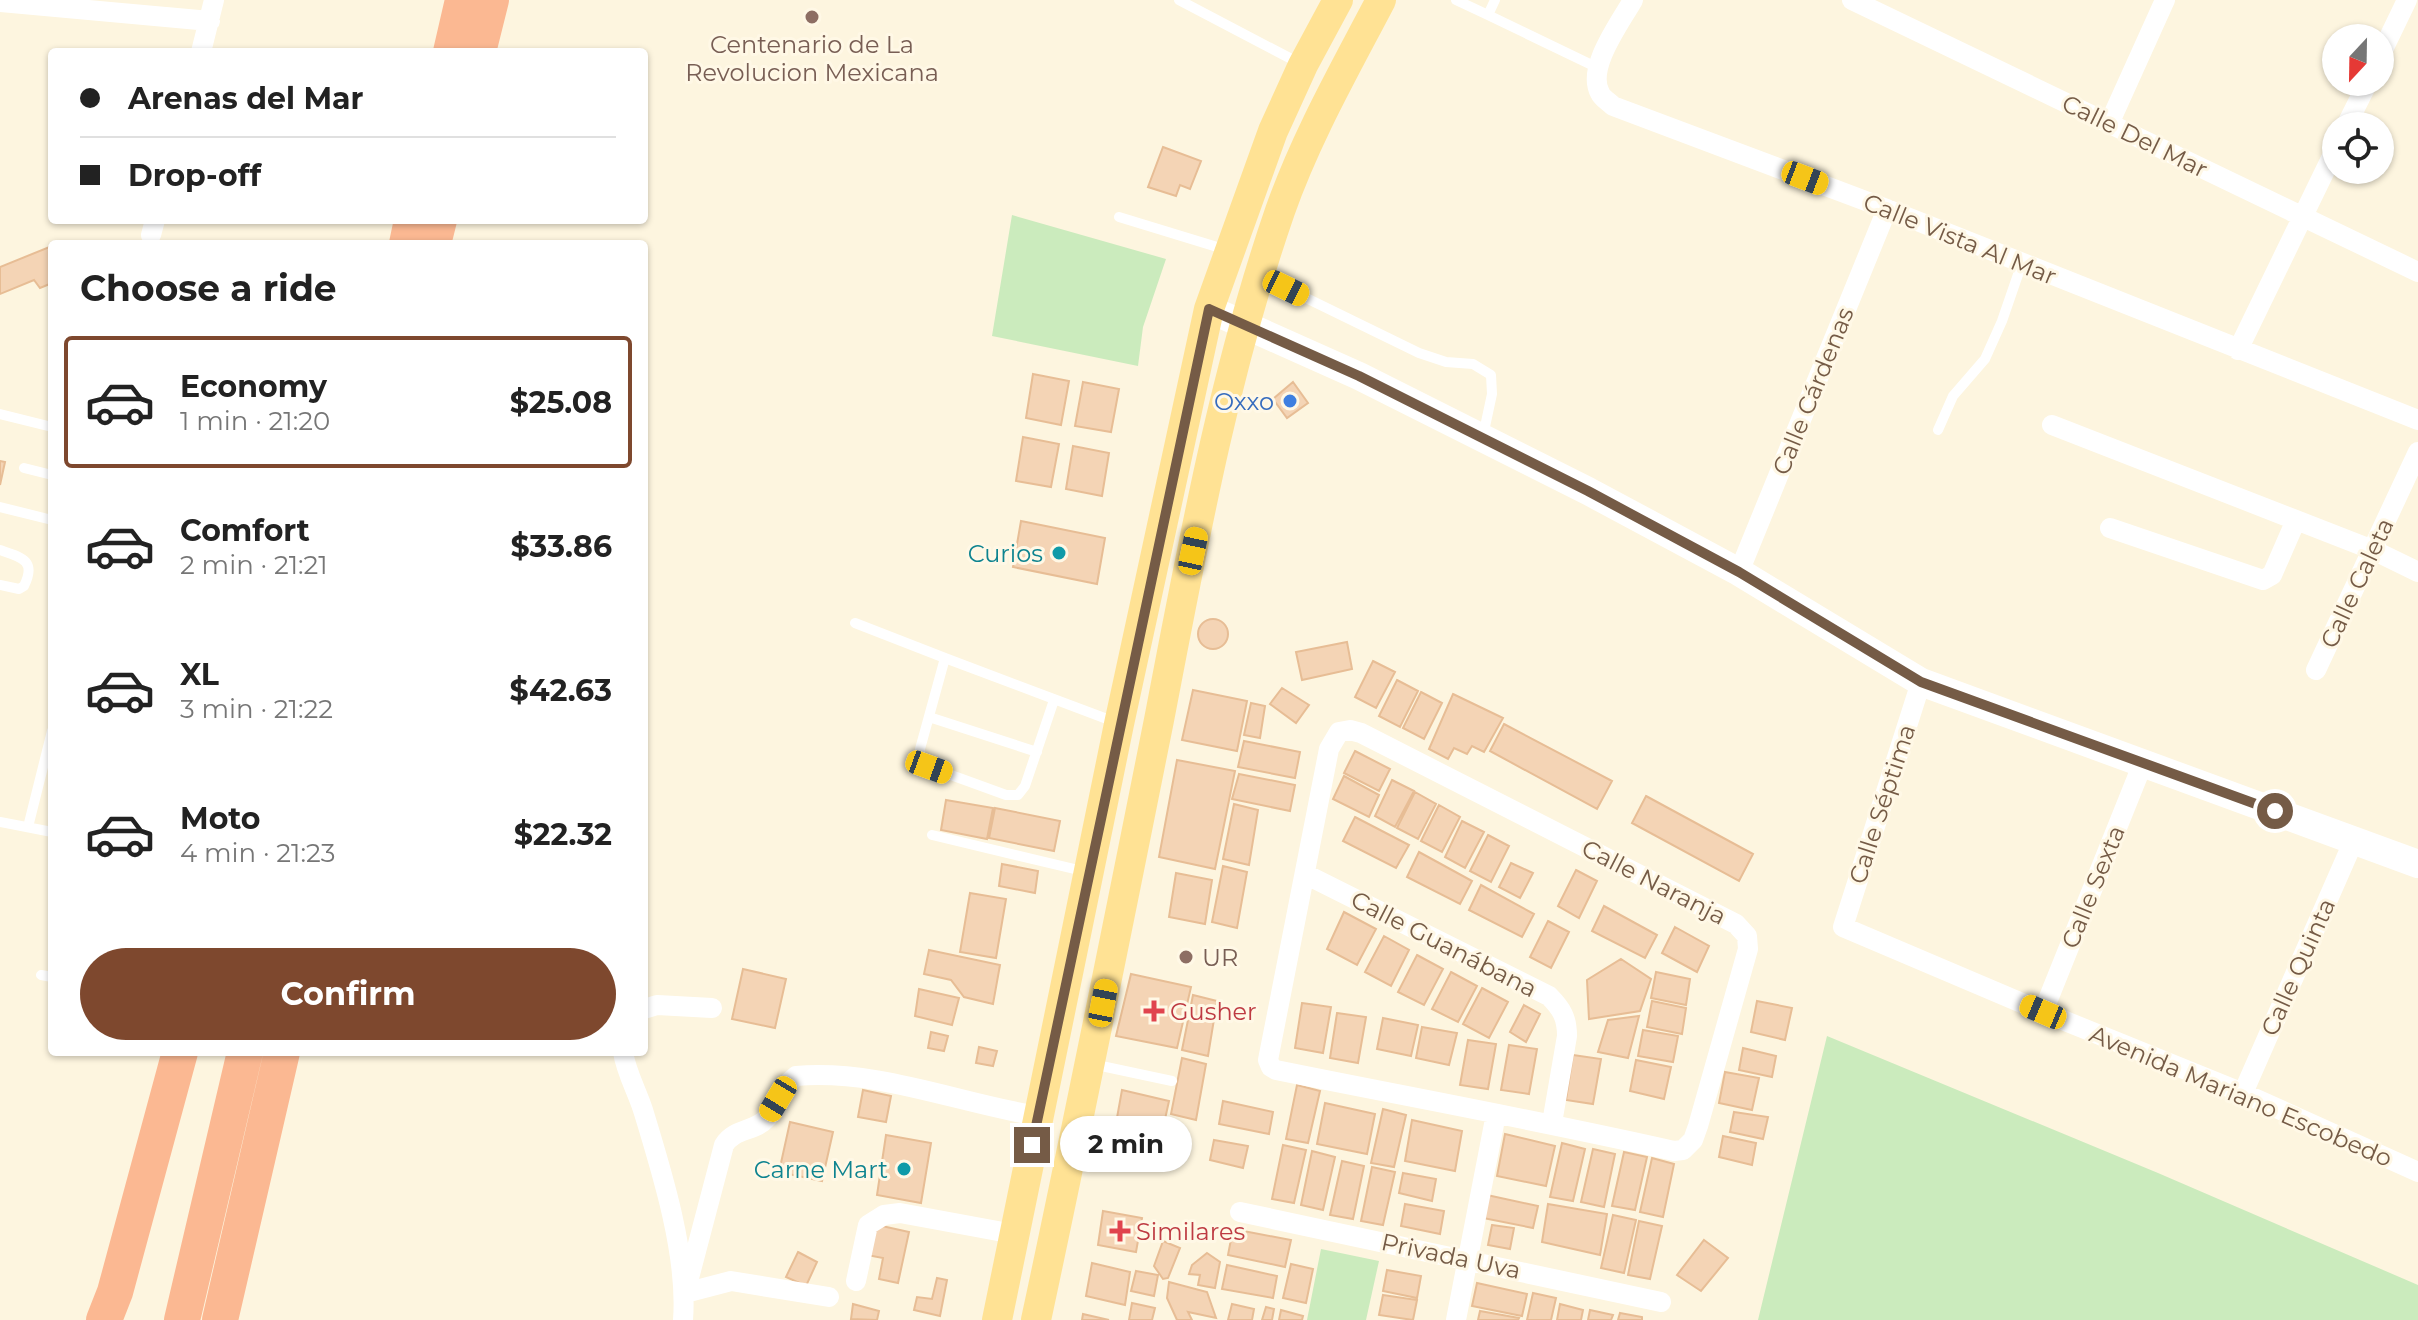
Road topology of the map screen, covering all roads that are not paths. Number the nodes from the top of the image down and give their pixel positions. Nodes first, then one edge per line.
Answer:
1 (214, 0) edge
2 (463, 0) edge
3 (491, 0) edge
4 (1179, 0) edge
5 (1338, 0) edge
6 (1381, 0) edge
7 (1456, 0) edge
8 (1495, 0) edge
9 (1633, 0) edge
10 (1852, 0) edge
11 (2165, 0) edge
12 (2407, 0) edge
13 (14, 2) edge
14 (1488, 15) junction
15 (210, 21) junction
16 (2394, 27) edge
17 (202, 48) edge
18 (452, 48) edge
19 (479, 48) edge
20 (1303, 65) junction
21 (1596, 67) junction
22 (2109, 124) junction
23 (2322, 177) edge
24 (1887, 209) junction
25 (1119, 217) dead end
26 (2302, 218) junction
27 (1229, 250) junction
28 (2022, 263) junction
29 (2418, 272) edge
30 (1260, 275) junction
31 (1209, 309) junction
32 (1245, 323) junction
33 (2238, 350) junction
34 (0, 414) edge
35 (2418, 420) edge
36 (2052, 425) dead end
37 (48, 426) edge
38 (1938, 430) dead end
39 (1483, 438) junction
40 (2418, 452) edge
41 (24, 468) dead end
42 (48, 474) edge
43 (0, 507) edge
44 (48, 519) edge
45 (2296, 520) junction
46 (2110, 528) dead end
47 (0, 550) edge
48 (2373, 550) junction
49 (1739, 572) junction
50 (2418, 572) edge
51 (0, 585) edge
52 (855, 623) dead end
53 (945, 658) junction
54 (2316, 670) dead end
55 (1921, 682) junction
56 (1054, 700) junction
57 (929, 717) junction
58 (1119, 724) junction
59 (48, 752) edge
60 (1037, 752) junction
61 (2143, 763) junction
62 (0, 822) edge
63 (28, 827) junction
64 (48, 831) edge
65 (932, 835) dead end
66 (2354, 840) junction
67 (2418, 864) edge
68 (1088, 873) junction
69 (1305, 874) junction
70 (1843, 927) joint
71 (648, 1008) edge
72 (712, 1008) dead end
73 (2043, 1012) junction
74 (166, 1056) edge
75 (179, 1056) edge
76 (219, 1056) edge
77 (244, 1056) edge
78 (281, 1056) edge
79 (291, 1056) edge
80 (624, 1056) edge
81 (1091, 1064) junction
82 (1172, 1081) dead end
83 (2243, 1093) junction
84 (1496, 1114) junction
85 (1038, 1116) junction
86 (1552, 1123) junction
87 (2418, 1172) edge
88 (1240, 1212) dead end
89 (1014, 1234) junction
90 (1468, 1260) junction
91 (856, 1281) dead end
92 (685, 1293) junction
93 (829, 1297) dead end
94 (1661, 1302) dead end
95 (93, 1320) edge
96 (104, 1320) edge
97 (157, 1320) edge
98 (182, 1320) edge
99 (220, 1320) edge
100 (238, 1320) edge
101 (683, 1320) edge
102 (997, 1320) edge
103 (1036, 1320) edge
104 (1456, 1320) edge

1 - 15 street
2 - 18 highway
3 - 19 highway
4 - 20 lane
5 - 20 main road
6 - 30 main road
7 - 14 lane
8 - 14 lane
9 - 21 street
10 - 22 street, Calle Del Mar
11 - 22 street
12 - 16 street
13 - 15 street
14 - 21 lane
15 - 17 street
20 - 27 main road
21 - 24 street, Calle Vista Al Mar
22 - 26 street, Calle Del Mar
23 - 26 street
24 - 28 street, Calle Vista Al Mar
24 - 49 street, Calle Cárdenas
25 - 27 lane
26 - 29 street, Calle Del Mar
26 - 33 street
27 - 31 main road
28 - 33 street, Calle Vista Al Mar
28 - 38 lane
30 - 32 main road
30 - 39 lane
31 - 32 street
31 - 58 main road
32 - 39 street
32 - 81 main road
33 - 35 street, Calle Vista Al Mar
34 - 37 lane
36 - 45 street
39 - 49 street
40 - 48 street, Calle Caleta
41 - 42 lane
43 - 44 lane
45 - 46 street
45 - 48 street
47 - 51 lane
48 - 50 street
48 - 54 street, Calle Caleta
49 - 55 street
52 - 53 lane
53 - 56 lane
53 - 57 lane
55 - 61 street
55 - 70 street, Calle Séptima
56 - 58 lane
56 - 60 lane
57 - 60 lane
57 - 60 lane
58 - 68 main road
59 - 63 lane
61 - 66 street
61 - 73 street, Calle Sexta
62 - 63 lane
63 - 64 lane
65 - 68 lane
66 - 67 street
66 - 83 street, Calle Quinta
68 - 85 main road
69 - 84 street, Calle Naranja
69 - 86 street, Calle Guanábana
69 - 86 street, Calle Naranja
70 - 73 street, Avenida Mariano Escobedo
71 - 72 street
73 - 83 street, Avenida Mariano Escobedo
74 - 95 highway
75 - 96 highway
76 - 97 highway
77 - 98 highway
78 - 99 highway
79 - 100 highway
80 - 92 street
81 - 82 lane
81 - 103 main road
83 - 87 street, Avenida Mariano Escobedo
84 - 86 street, Calle Naranja
84 - 90 street
85 - 89 main road
85 - 92 street
88 - 90 street, Privada Uva
89 - 91 street
89 - 102 main road
90 - 94 street, Privada Uva
90 - 104 street
92 - 93 street
92 - 101 street

